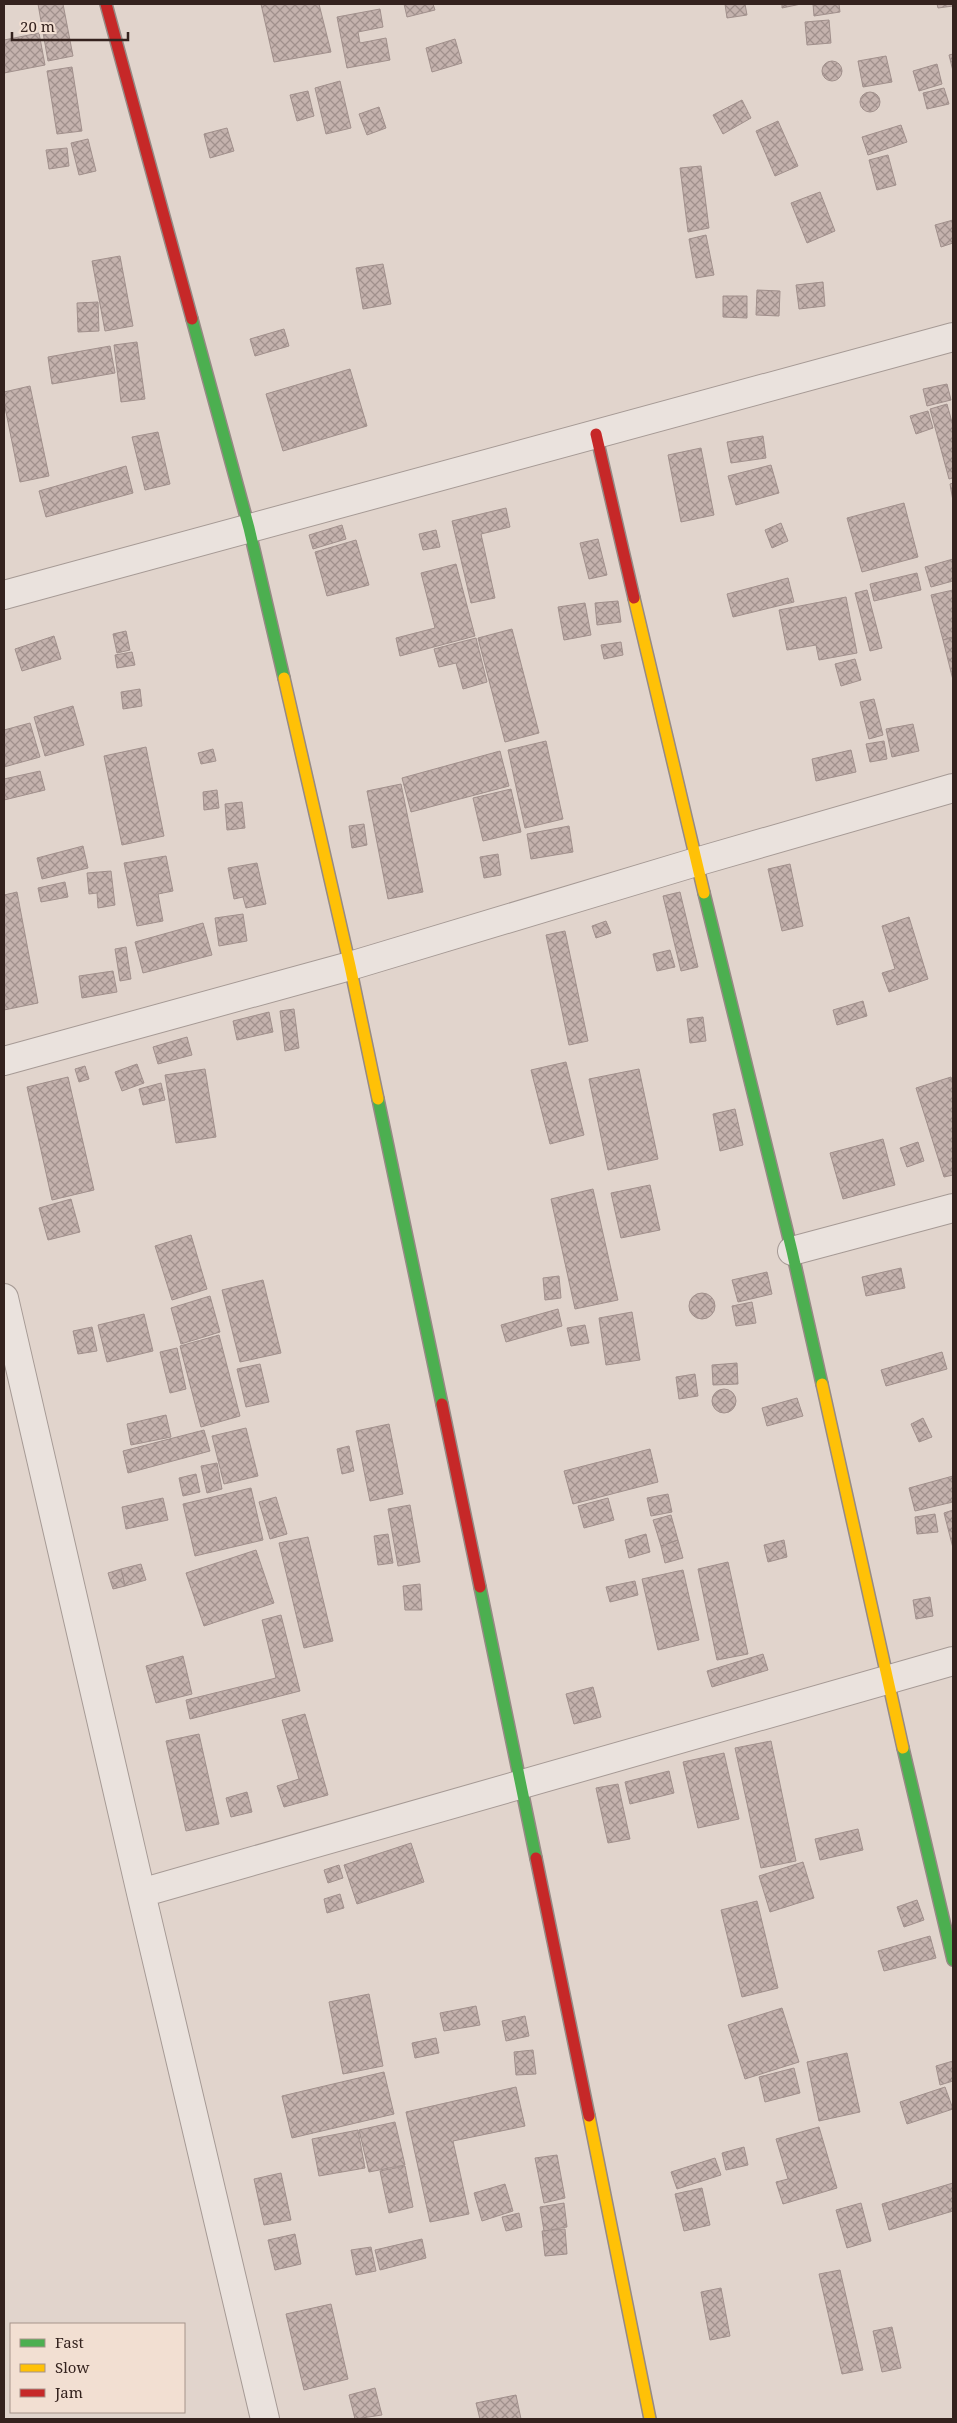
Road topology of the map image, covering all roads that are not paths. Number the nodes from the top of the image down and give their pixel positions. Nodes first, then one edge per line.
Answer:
1 (106, 4) edge
2 (953, 337) edge
3 (596, 434) junction
4 (249, 528) junction
5 (4, 595) edge
6 (953, 788) edge
7 (696, 862) junction
8 (350, 966) junction
9 (4, 1061) edge
10 (953, 1208) edge
11 (792, 1251) junction
12 (4, 1298) edge
13 (953, 1661) edge
14 (887, 1680) junction
15 (521, 1784) junction
16 (141, 1893) junction
17 (953, 1960) edge
18 (266, 2419) edge
19 (650, 2419) edge

1 - 4 street
2 - 3 street
3 - 4 street
3 - 7 street
4 - 5 street
4 - 8 street
6 - 7 street
7 - 8 street
7 - 11 street
8 - 9 street
8 - 15 street
10 - 11 street
11 - 14 street
12 - 16 street
13 - 14 street
14 - 15 street
14 - 17 street
15 - 16 street
15 - 19 street
16 - 18 street

